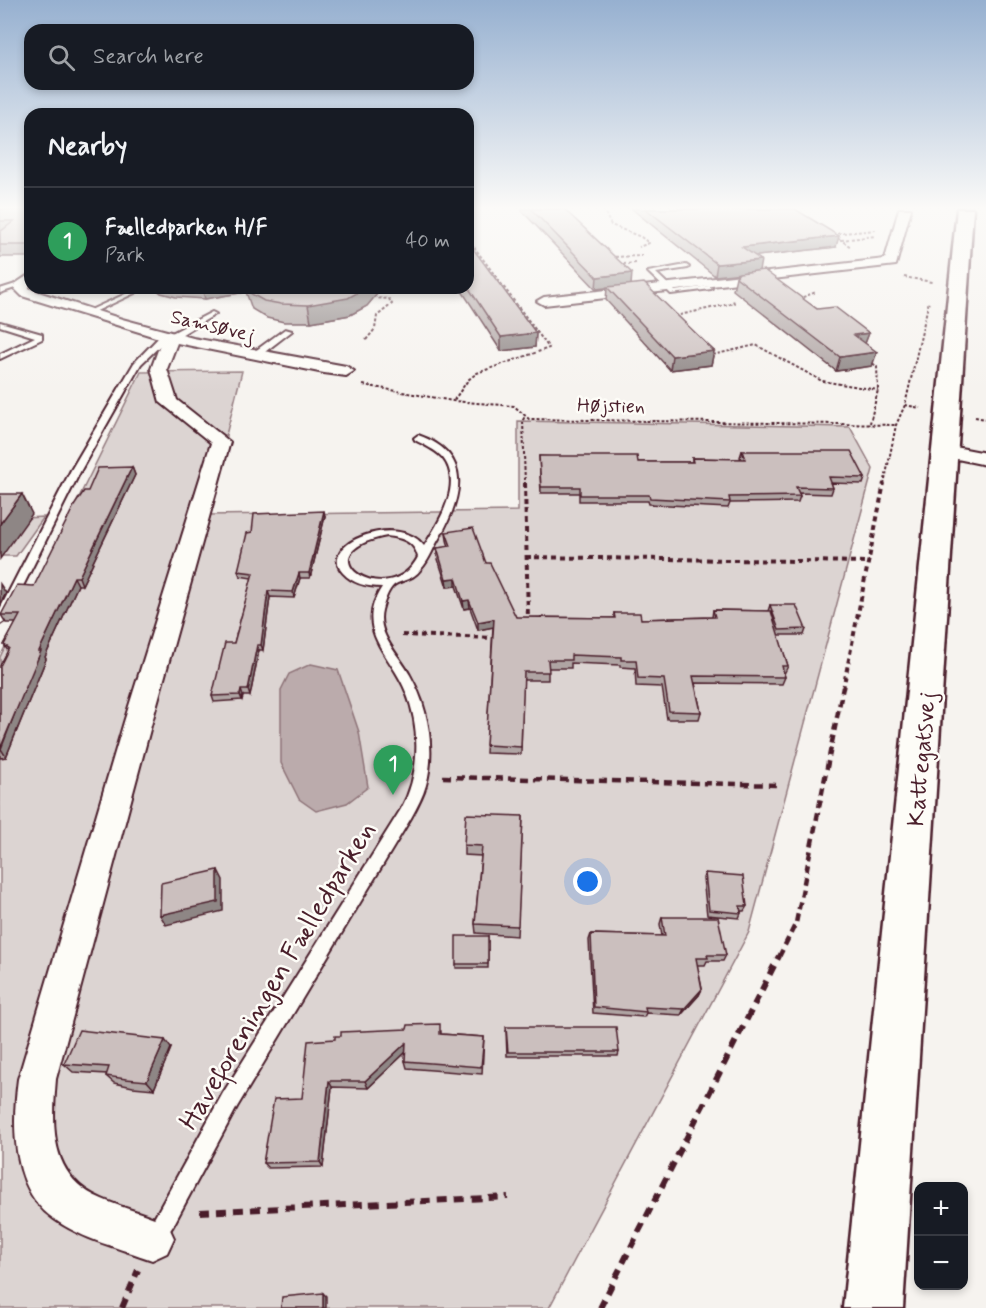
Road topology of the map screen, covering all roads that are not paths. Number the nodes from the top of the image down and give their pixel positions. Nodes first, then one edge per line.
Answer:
1 (665, 270) edge
2 (819, 270) edge
3 (960, 270) edge
4 (24, 282) edge
5 (667, 287) junction
6 (709, 288) dead end
7 (0, 291) edge
8 (30, 294) edge
9 (130, 294) edge
10 (544, 301) dead end
11 (88, 313) junction
12 (212, 314) dead end
13 (0, 324) edge
14 (288, 331) edge
15 (168, 336) junction
16 (254, 356) junction
17 (0, 357) edge
18 (346, 371) road end
19 (418, 438) dead end
20 (945, 451) junction
21 (986, 459) edge
22 (423, 557) junction
23 (391, 582) junction
24 (0, 620) edge
25 (152, 1238) joint
26 (873, 1308) edge

1 - 5 lane
2 - 5 street
3 - 20 street, Kattegatsvej
4 - 7 lane
5 - 6 lane
5 - 10 street
8 - 11 street, Samsøvej
9 - 11 lane
11 - 15 street, Samsøvej
12 - 15 lane
13 - 17 lane
14 - 16 lane
15 - 16 street, Samsøvej
15 - 24 lane
15 - 25 street
16 - 18 street, Samsøvej
19 - 22 lane
20 - 21 street
20 - 26 street, Kattegatsvej
22 - 23 lane
22 - 23 lane
23 - 25 lane, Haveforeningen Fælledparken

